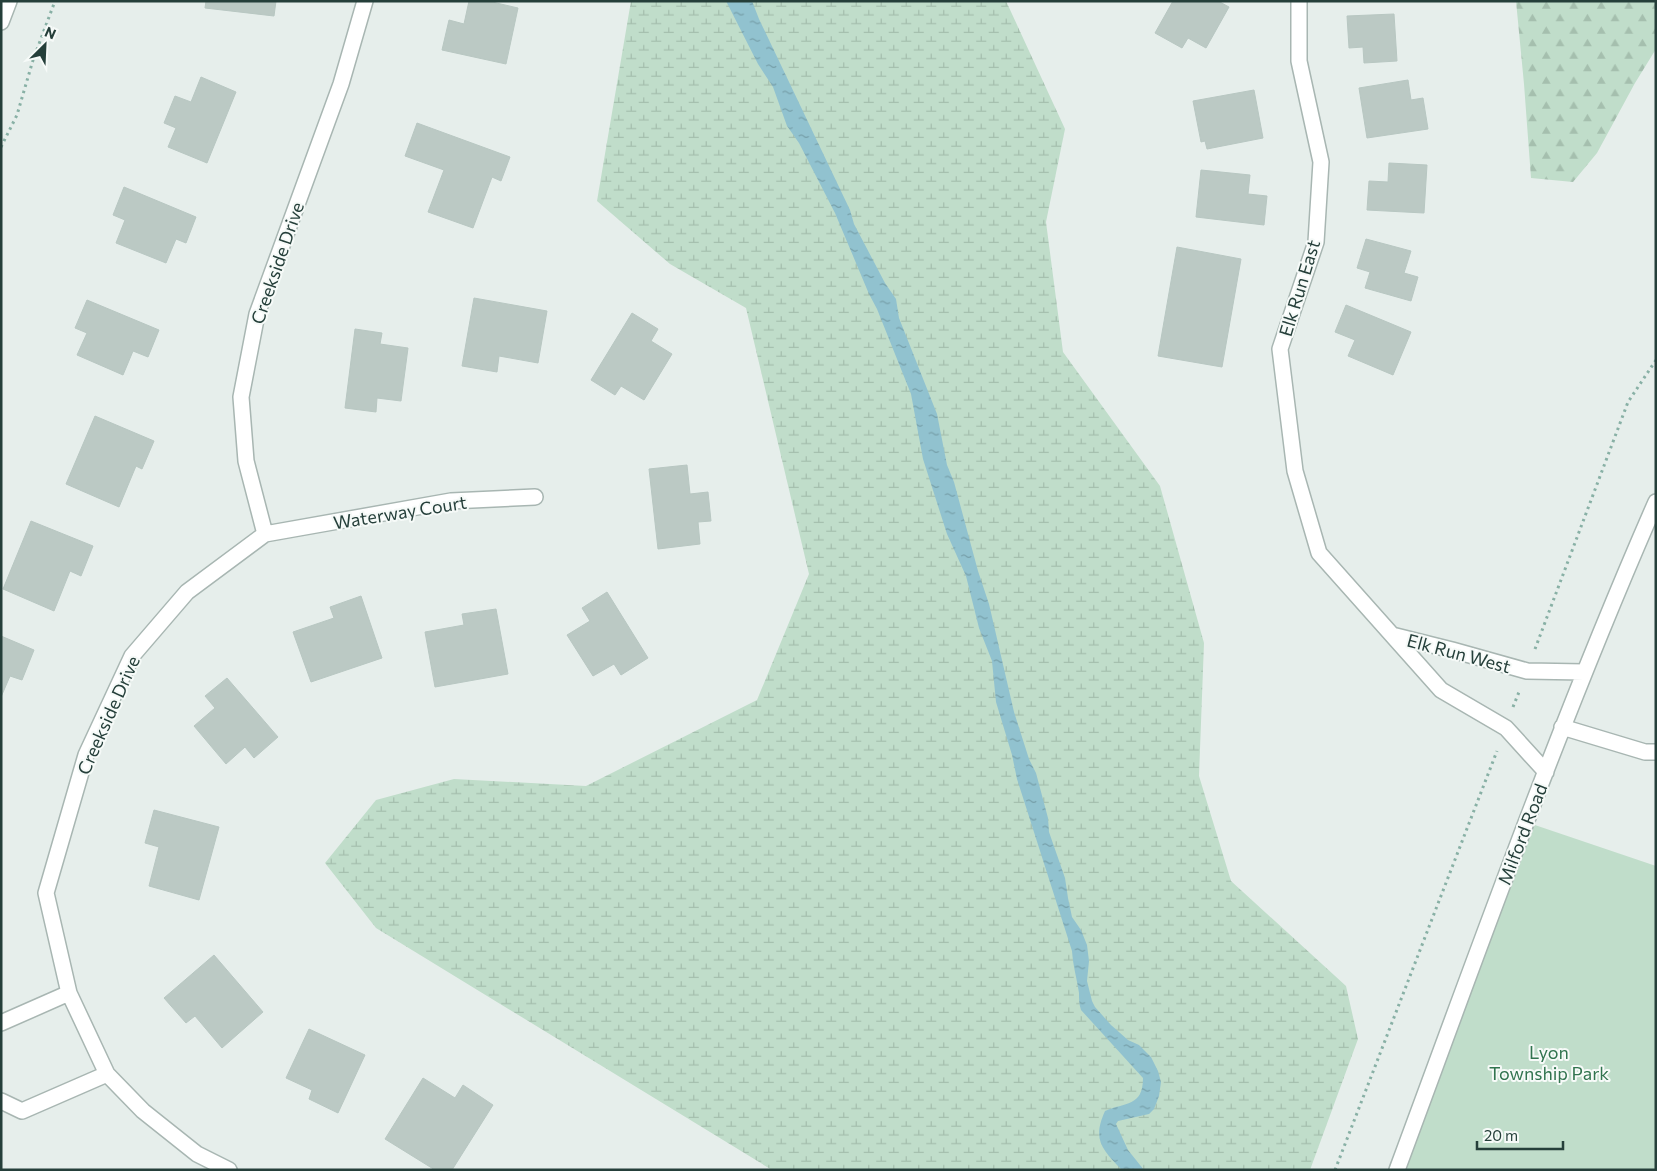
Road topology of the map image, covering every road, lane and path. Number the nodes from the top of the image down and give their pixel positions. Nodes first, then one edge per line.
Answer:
1 (9, 1) edge
2 (55, 1) edge
3 (365, 1) edge
4 (1299, 1) edge
5 (1, 22) edge
6 (1, 147) edge
7 (1656, 360) edge
8 (535, 497) dead end
9 (1656, 502) edge
10 (265, 534) junction
11 (1392, 635) junction
12 (1526, 671) junction
13 (1584, 672) junction
14 (1562, 727) junction
15 (1506, 728) junction
16 (1656, 752) edge
17 (1546, 772) junction
18 (69, 993) junction
19 (1, 1023) edge
20 (108, 1074) junction
21 (1, 1101) edge
22 (229, 1170) edge
23 (1335, 1170) edge
24 (1397, 1170) edge

1 - 5 street
2 - 6 path
3 - 10 street, Creekside Drive
4 - 11 street, Elk Run East
7 - 12 path
8 - 10 street, Waterway Court
9 - 13 street, Milford Road
10 - 18 street, Creekside Drive
11 - 12 street, Elk Run West
11 - 15 street, Elk Run West
12 - 13 street, Elk Run West
12 - 15 path
13 - 14 street, Milford Road
14 - 16 street
14 - 17 street, Milford Road
15 - 17 street, Elk Run West
15 - 23 path
17 - 24 street, Milford Road
18 - 19 street
18 - 20 street, Creekside Drive
20 - 21 street
20 - 22 street, Creekside Drive

